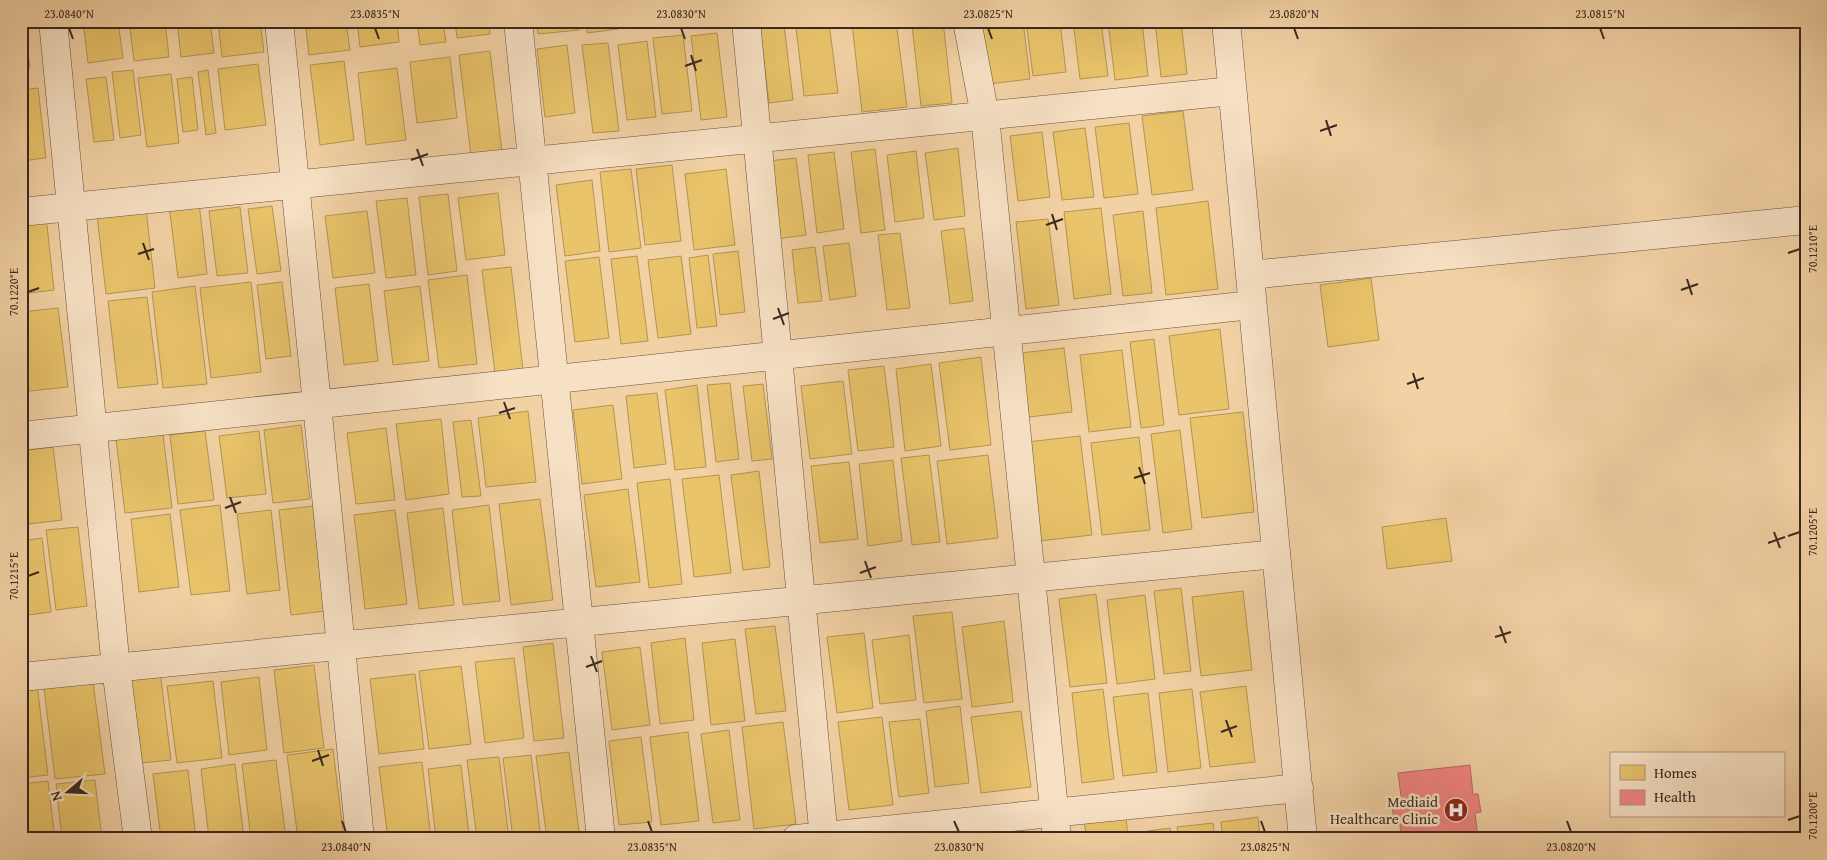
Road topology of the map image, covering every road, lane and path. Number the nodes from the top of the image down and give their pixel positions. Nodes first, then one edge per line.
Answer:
1 (53, 21) edge
2 (279, 21) edge
3 (518, 21) edge
4 (746, 21) edge
5 (967, 21) edge
6 (1226, 21) edge
7 (1232, 91) junction
8 (986, 116) junction
9 (758, 138) junction
10 (532, 161) junction
11 (296, 185) junction
12 (71, 207) junction
13 (21, 212) edge
14 (1806, 220) edge
15 (1250, 275) junction
16 (1252, 305) junction
17 (1007, 331) junction
18 (778, 356) junction
19 (554, 380) junction
20 (317, 405) junction
21 (92, 429) junction
22 (21, 436) edge
23 (1276, 554) junction
24 (1031, 578) junction
25 (802, 600) junction
26 (579, 622) junction
27 (341, 646) junction
28 (116, 668) junction
29 (21, 677) edge
30 (1298, 788) junction
31 (1056, 826) edge
32 (824, 837) edge
33 (138, 839) edge
34 (360, 839) edge
35 (601, 839) edge
36 (796, 839) edge
37 (1303, 839) edge

1 - 12 street
2 - 11 street
3 - 10 street
4 - 9 street
5 - 8 street
6 - 7 street
7 - 8 street
7 - 15 street
8 - 9 street
8 - 17 street
9 - 10 street
9 - 18 street
10 - 11 street
10 - 19 street
11 - 12 street
11 - 20 street
12 - 13 street
12 - 21 street
14 - 15 street
15 - 16 street
16 - 17 street
16 - 23 street
17 - 18 street
17 - 24 street
18 - 19 street
18 - 25 street
19 - 20 street
19 - 26 street
20 - 21 street
20 - 27 street
21 - 22 street
21 - 28 street
23 - 24 street
23 - 30 street
24 - 25 street
24 - 31 street
25 - 26 street
25 - 32 street
26 - 27 street
26 - 35 street
27 - 28 street
27 - 34 street
28 - 29 street
28 - 33 street
30 - 31 street
30 - 37 street
31 - 32 street
32 - 36 street

